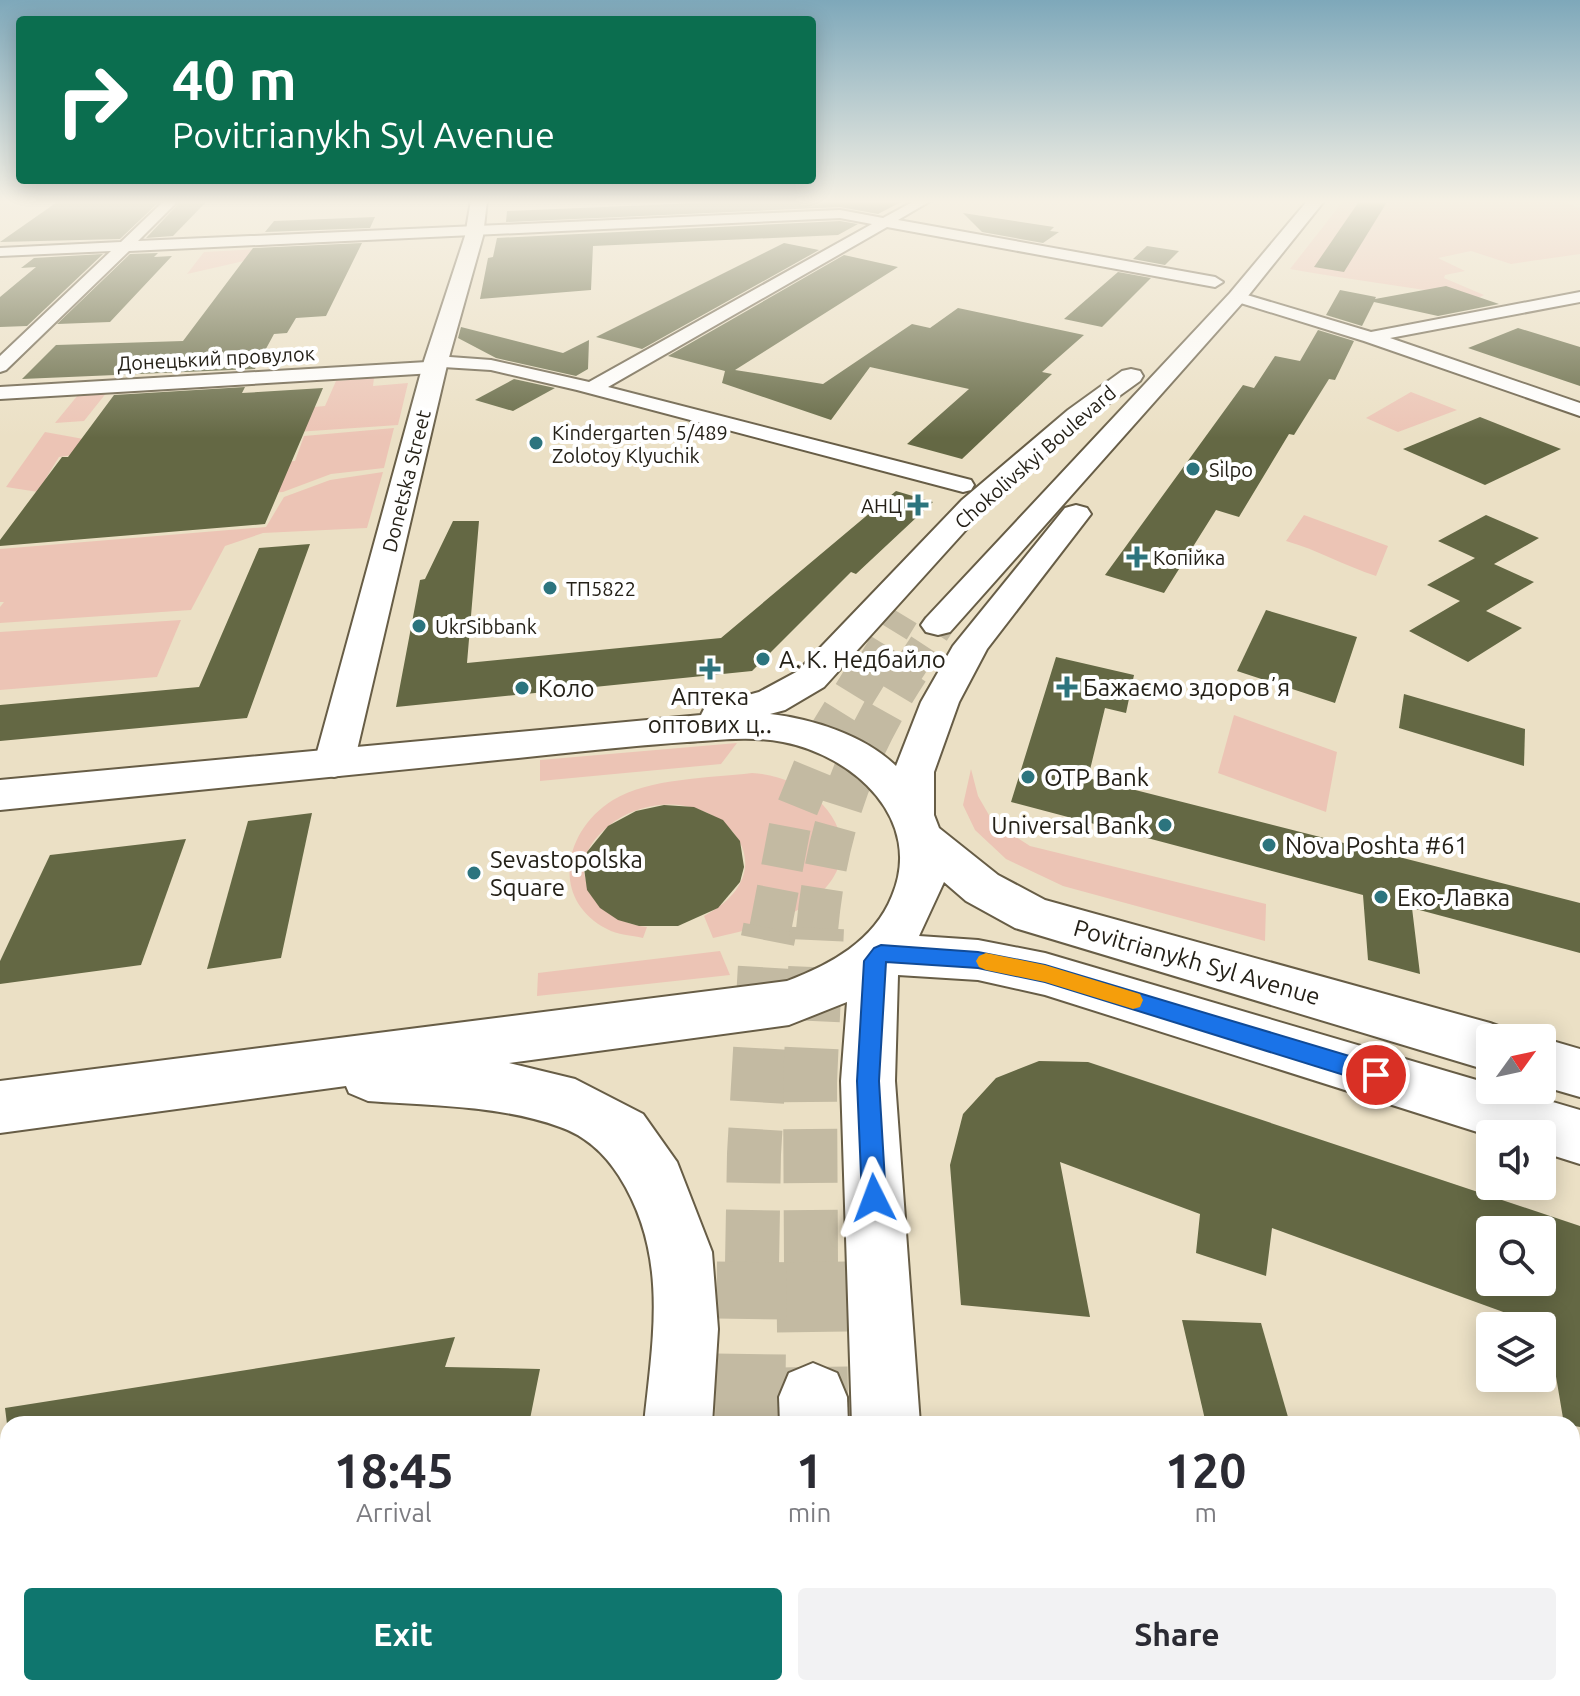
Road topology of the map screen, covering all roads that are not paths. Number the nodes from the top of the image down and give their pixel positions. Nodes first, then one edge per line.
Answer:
1 (90, 279) edge
2 (461, 279) edge
3 (785, 279) edge
4 (1217, 279) edge
5 (1252, 279) edge
6 (1237, 297) junction
7 (1580, 297) edge
8 (1196, 303) dead end
9 (1370, 337) junction
10 (435, 364) junction
11 (0, 366) edge
12 (1146, 372) junction
13 (592, 388) junction
14 (0, 393) edge
15 (1580, 410) edge
16 (963, 485) dead end
17 (903, 615) tunnel mouth
18 (938, 625) tunnel mouth
19 (625, 733) junction
20 (334, 763) junction
21 (0, 795) edge
22 (918, 827) junction
23 (878, 957) junction
24 (1476, 1043) edge
25 (1556, 1066) edge
26 (278, 1068) junction
27 (1580, 1073) edge
28 (0, 1107) edge
29 (1580, 1137) edge
30 (679, 1416) edge
31 (886, 1416) edge

1 - 11 street
2 - 10 main road, Donetska Street
3 - 13 street
4 - 8 main road
5 - 6 main road, Chokolivskyi Boulevard
6 - 9 street
6 - 12 main road, Chokolivskyi Boulevard
7 - 9 street
9 - 15 street
10 - 13 street, Донецький провулок
10 - 14 street, Донецький провулок
10 - 20 main road, Donetska Street
12 - 17 main road, Chokolivskyi Boulevard
12 - 18 main road, Chokolivskyi Boulevard
12 - 19 main road, Chokolivskyi Boulevard
12 - 22 main road, Chokolivskyi Boulevard
13 - 16 street, Донецький провулок
19 - 20 main road
19 - 22 main road
20 - 21 main road
22 - 23 main road
22 - 24 main road, Povitrianykh Syl Avenue
23 - 26 main road
23 - 29 main road
23 - 31 main road
25 - 27 main road
26 - 28 main road
26 - 30 main road

